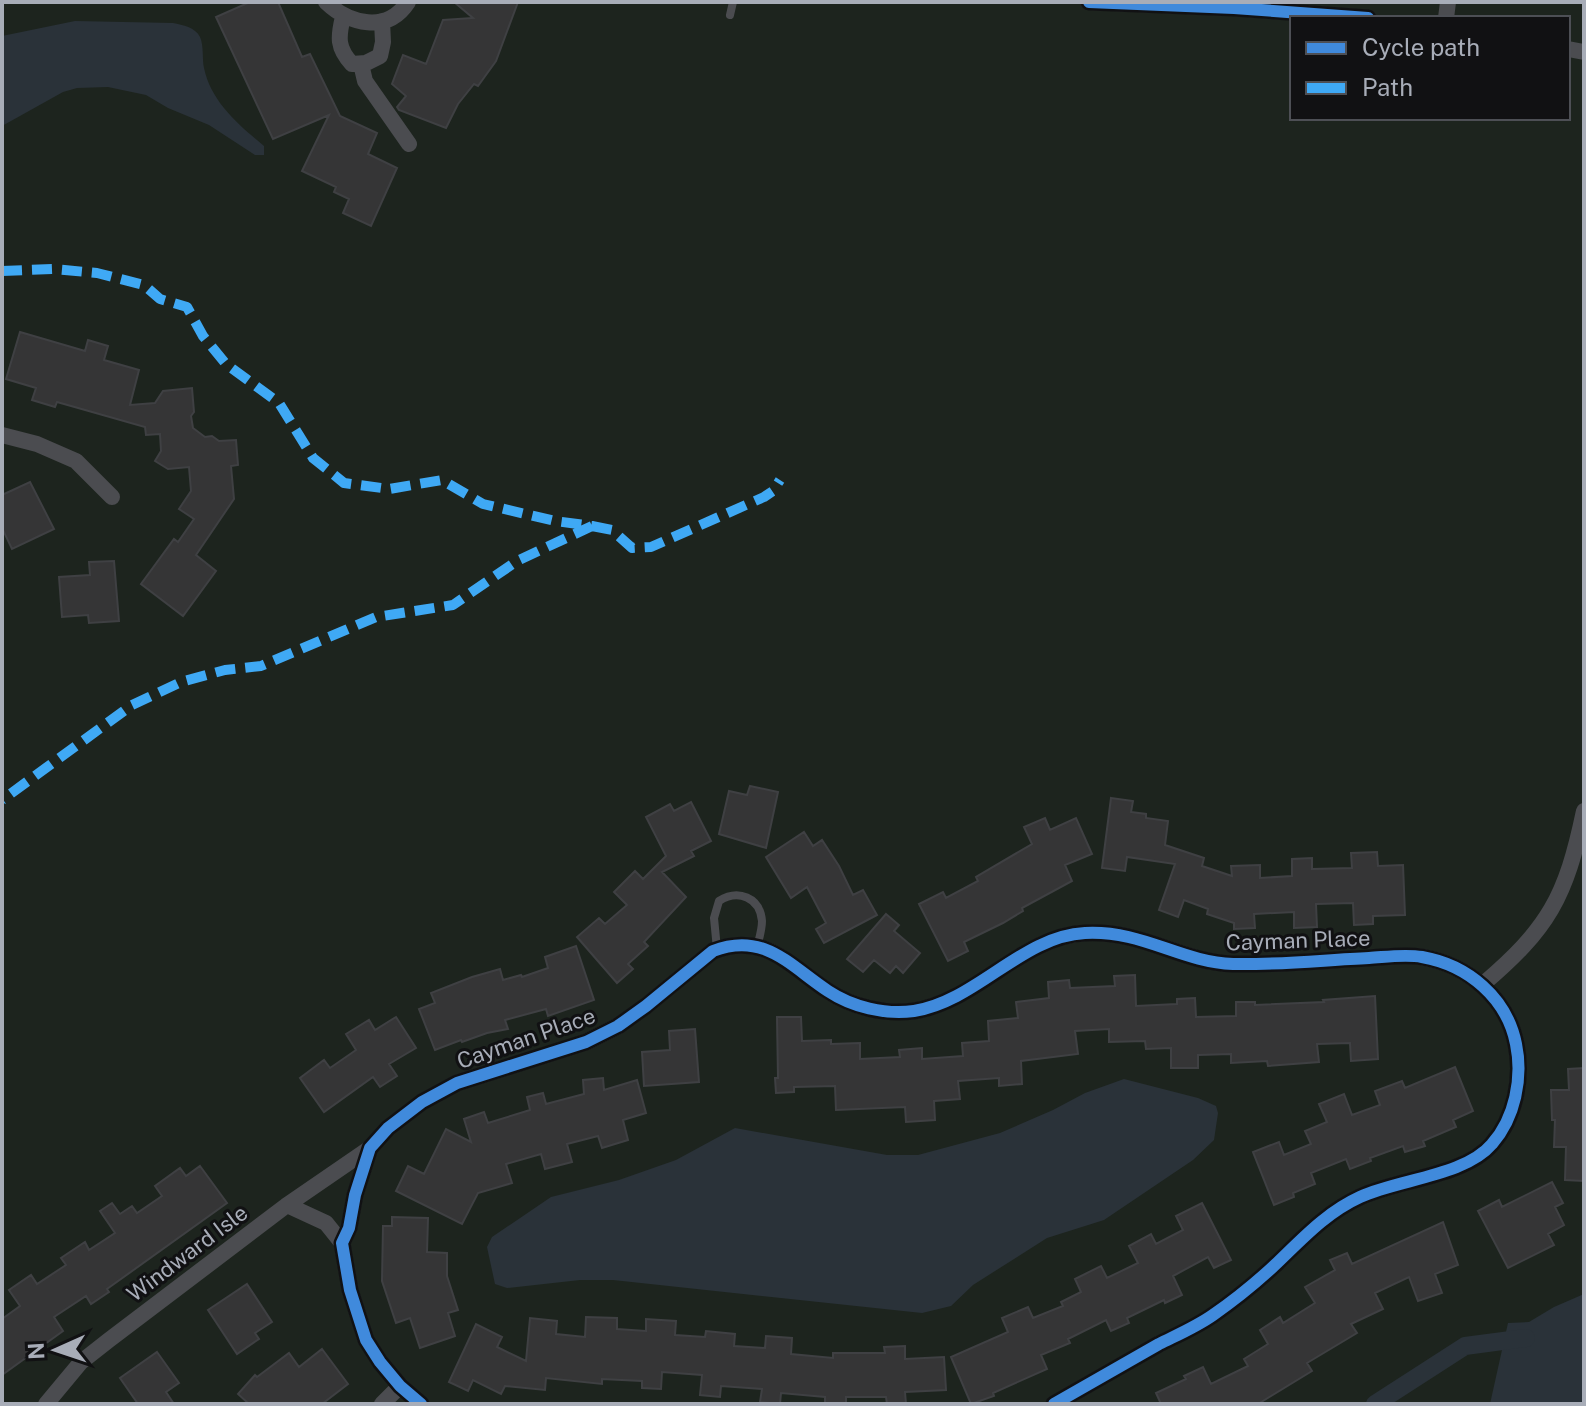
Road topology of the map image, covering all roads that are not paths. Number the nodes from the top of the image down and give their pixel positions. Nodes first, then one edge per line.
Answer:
1 (326, 2) edge
2 (408, 2) edge
3 (733, 2) edge
4 (1089, 2) edge
5 (730, 15) dead end
6 (1341, 16) edge
7 (343, 17) junction
8 (382, 21) junction
9 (361, 64) junction
10 (409, 144) dead end
11 (2, 435) edge
12 (112, 497) dead end
13 (1584, 811) edge
14 (757, 947) junction
15 (718, 950) junction
16 (1482, 985) junction
17 (370, 1148) junction
18 (287, 1205) junction
19 (342, 1243) junction
20 (400, 1386) junction
21 (46, 1404) edge
22 (382, 1404) edge
23 (421, 1404) edge
24 (1054, 1404) edge

1 - 7 street
2 - 8 street
3 - 5 lane
4 - 6 street
7 - 8 street
7 - 9 street
8 - 9 street
9 - 10 street
11 - 12 street
13 - 16 street
14 - 15 street, Cayman Place
14 - 15 lane
14 - 16 street, Cayman Place
15 - 17 street, Cayman Place
16 - 24 street, Cayman Place
17 - 18 street, Windward Isle
17 - 19 street, Cayman Place
18 - 19 street
18 - 21 street, Windward Isle
19 - 20 street, Cayman Place
20 - 22 street
20 - 23 street, Cayman Place

